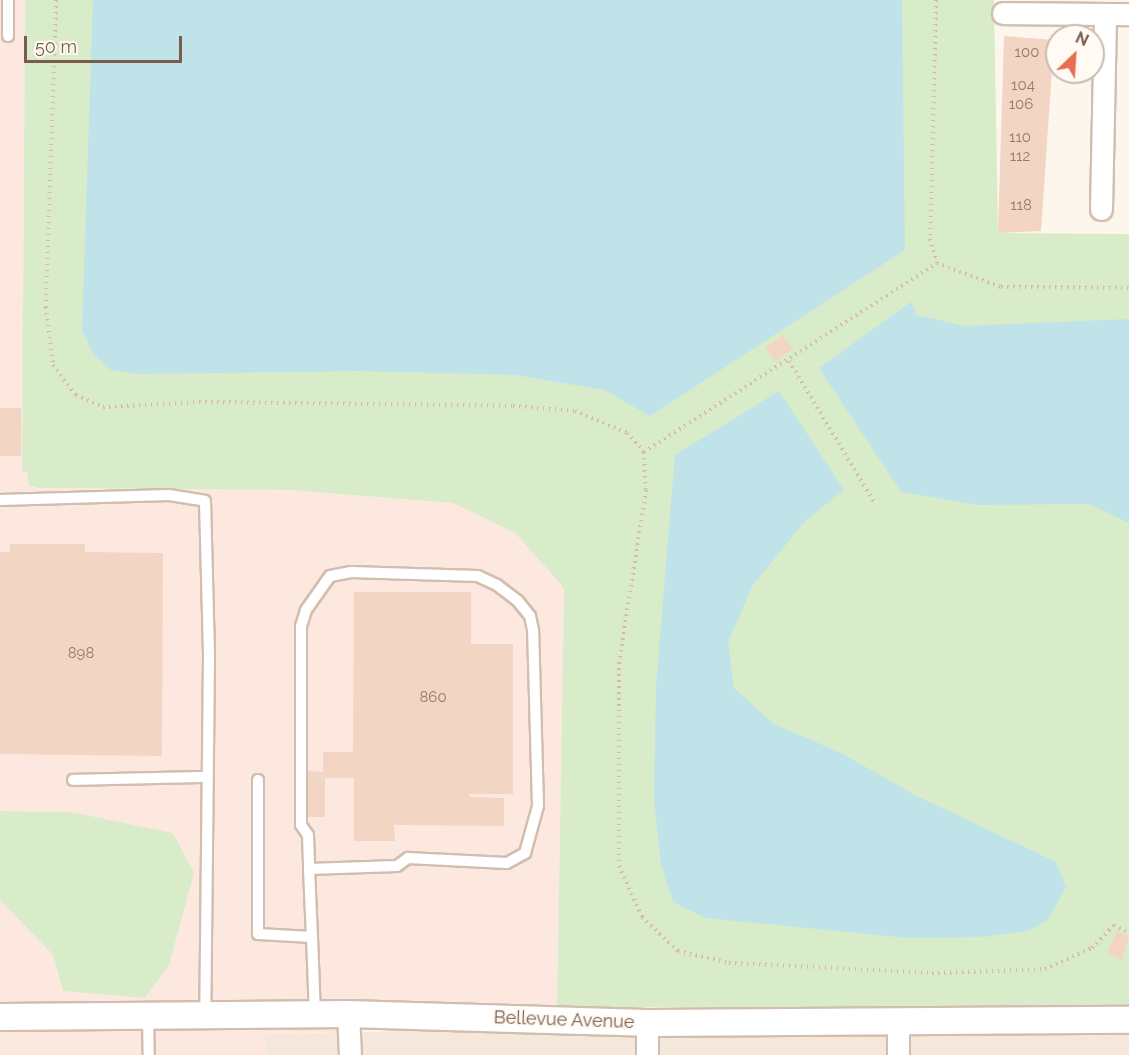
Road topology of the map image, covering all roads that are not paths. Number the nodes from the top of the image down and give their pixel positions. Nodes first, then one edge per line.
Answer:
1 (8, 0) edge
2 (1003, 13) dead end
3 (1106, 14) junction
4 (1129, 14) edge
5 (8, 36) dead end
6 (1101, 209) dead end
7 (0, 500) edge
8 (207, 777) junction
9 (73, 780) dead end
10 (258, 780) dead end
11 (309, 869) junction
12 (312, 937) junction
13 (348, 1014) junction
14 (148, 1015) junction
15 (205, 1015) junction
16 (315, 1015) junction
17 (0, 1017) edge
18 (1129, 1020) edge
19 (898, 1022) junction
20 (647, 1023) junction
21 (149, 1055) edge
22 (350, 1055) edge
23 (647, 1055) edge
24 (898, 1055) edge

1 - 5 lane
2 - 3 street
3 - 4 street
3 - 6 street
7 - 8 lane
8 - 9 lane
8 - 15 lane
10 - 12 lane
11 - 11 lane
11 - 12 lane
12 - 16 lane
13 - 16 street, Bellevue Avenue
13 - 20 street, Bellevue Avenue
13 - 22 street
14 - 15 street, Bellevue Avenue
14 - 17 street, Bellevue Avenue
14 - 21 lane
15 - 16 street, Bellevue Avenue
18 - 19 street, Bellevue Avenue
19 - 20 street, Bellevue Avenue
19 - 24 street
20 - 23 street

